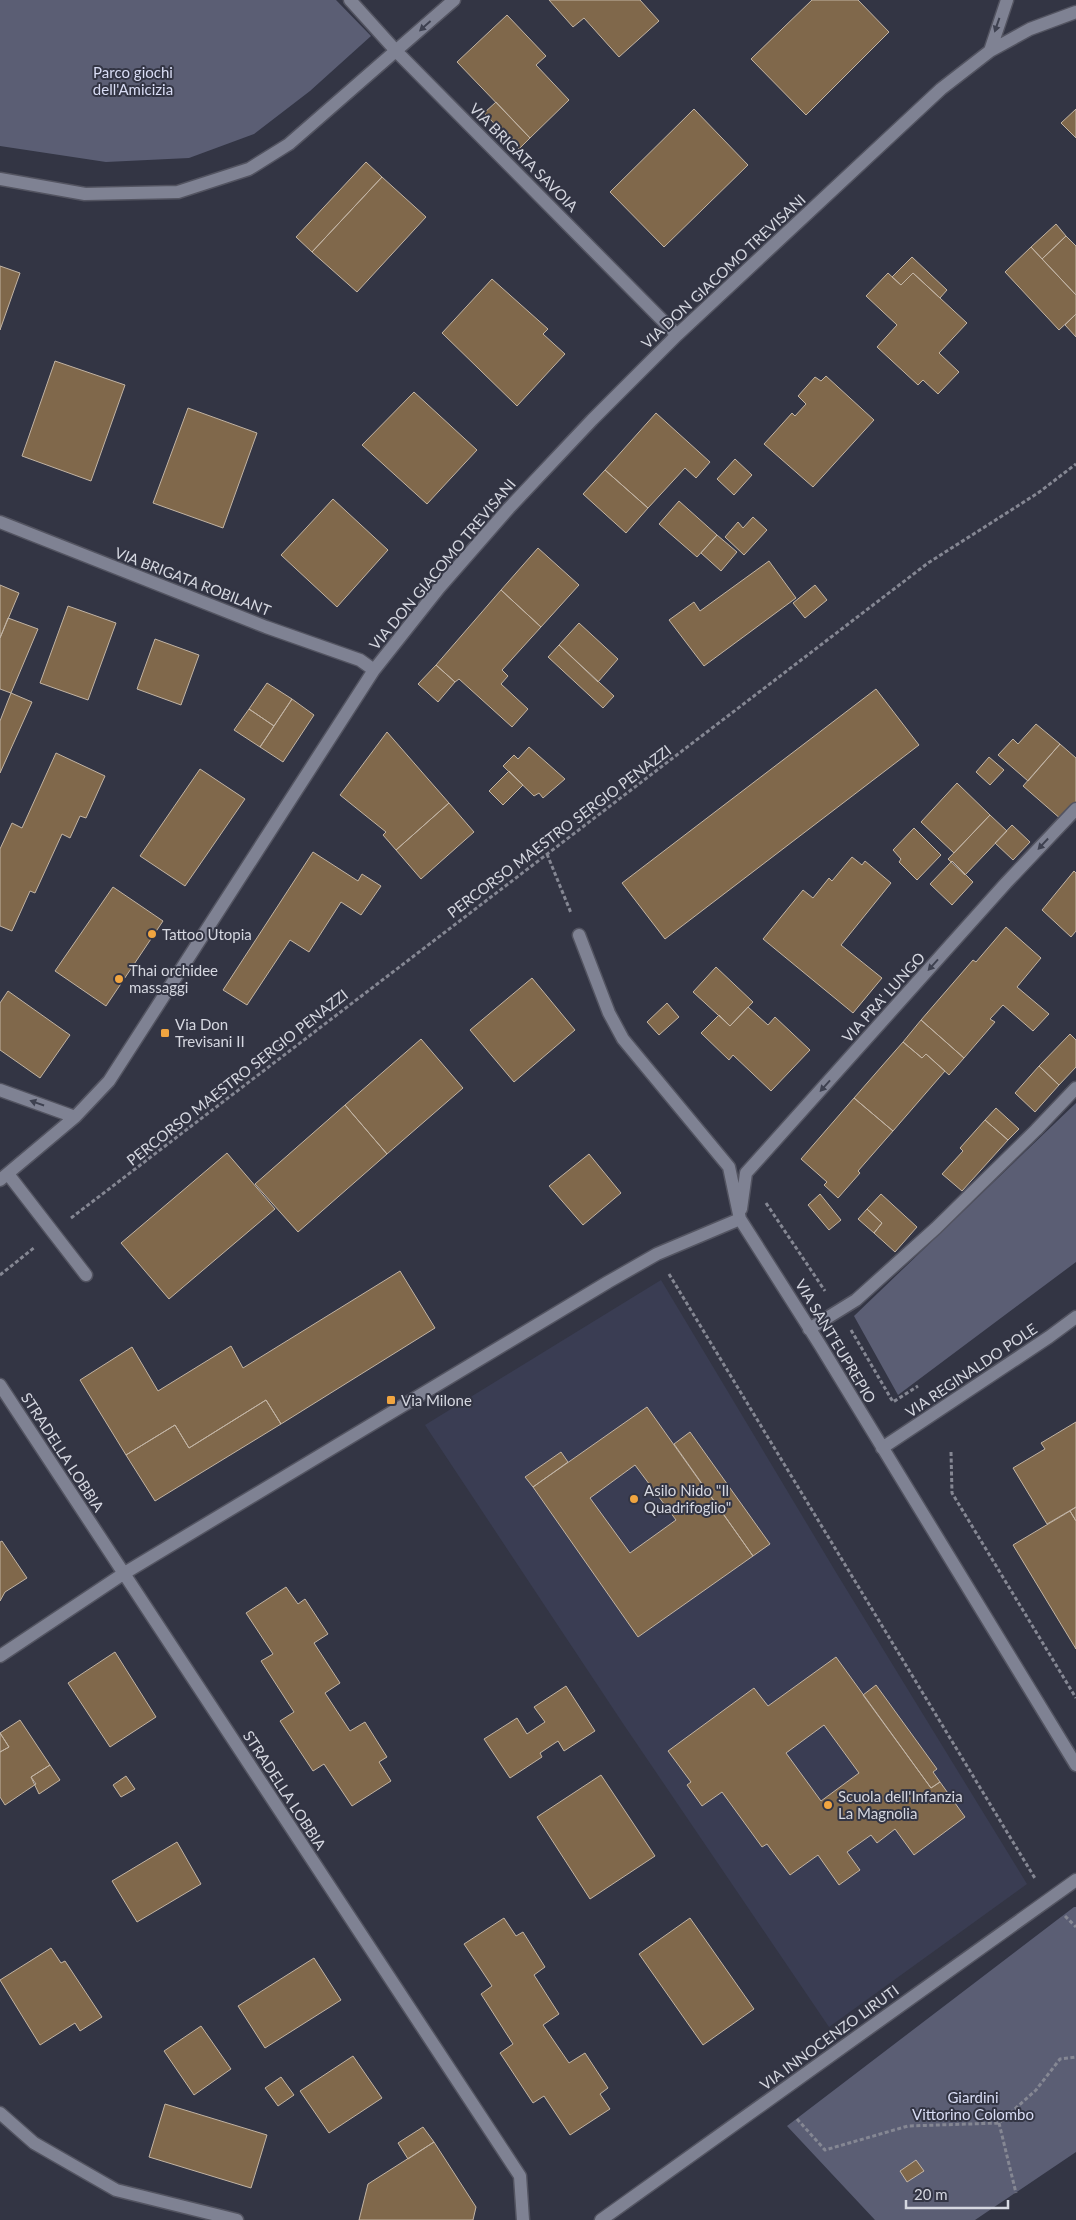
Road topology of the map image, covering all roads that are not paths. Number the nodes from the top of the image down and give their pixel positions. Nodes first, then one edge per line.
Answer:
1 (350, 0) edge
2 (454, 0) edge
3 (1007, 0) edge
4 (1076, 12) edge
5 (990, 50) junction
6 (397, 52) junction
7 (0, 179) edge
8 (677, 336) junction
9 (0, 522) edge
10 (374, 670) junction
11 (1076, 809) edge
12 (579, 935) road end
13 (1076, 1088) edge
14 (0, 1090) edge
15 (75, 1116) junction
16 (4, 1177) edge
17 (740, 1219) junction
18 (86, 1274) dead end
19 (1076, 1317) edge
20 (809, 1329) junction
21 (0, 1385) edge
22 (882, 1448) junction
23 (123, 1574) junction
24 (0, 1656) edge
25 (1076, 1766) edge
26 (1076, 1880) edge
27 (0, 2113) edge
28 (238, 2220) edge
29 (523, 2220) edge
30 (601, 2220) edge

1 - 6 street, VIA BRIGATA SAVOIA
2 -> 6 street
3 -> 5 street
4 - 5 street, VIA DON GIACOMO TREVISANI
5 - 8 street, VIA DON GIACOMO TREVISANI
6 - 7 street
6 - 8 street, VIA BRIGATA SAVOIA
8 - 10 street, VIA DON GIACOMO TREVISANI
9 - 10 street, VIA BRIGATA ROBILANT
10 - 15 street, VIA DON GIACOMO TREVISANI
11 -> 17 street, VIA PRA' LUNGO
12 - 17 street, VIA SANT'EUPREPIO
13 - 20 street
15 -> 14 street
15 - 16 street, VIA DON GIACOMO TREVISANI
16 - 18 street, VIA DON GIACOMO TREVISANI
17 - 20 street, VIA SANT'EUPREPIO
17 - 23 street
19 - 22 street, VIA REGINALDO POLE
20 - 22 street, VIA SANT'EUPREPIO
21 - 23 street, STRADELLA LOBBIA
22 - 25 street, VIA SANT'EUPREPIO
23 - 24 street
23 - 29 street, STRADELLA LOBBIA
26 - 30 street, VIA INNOCENZO LIRUTI
27 - 28 street

